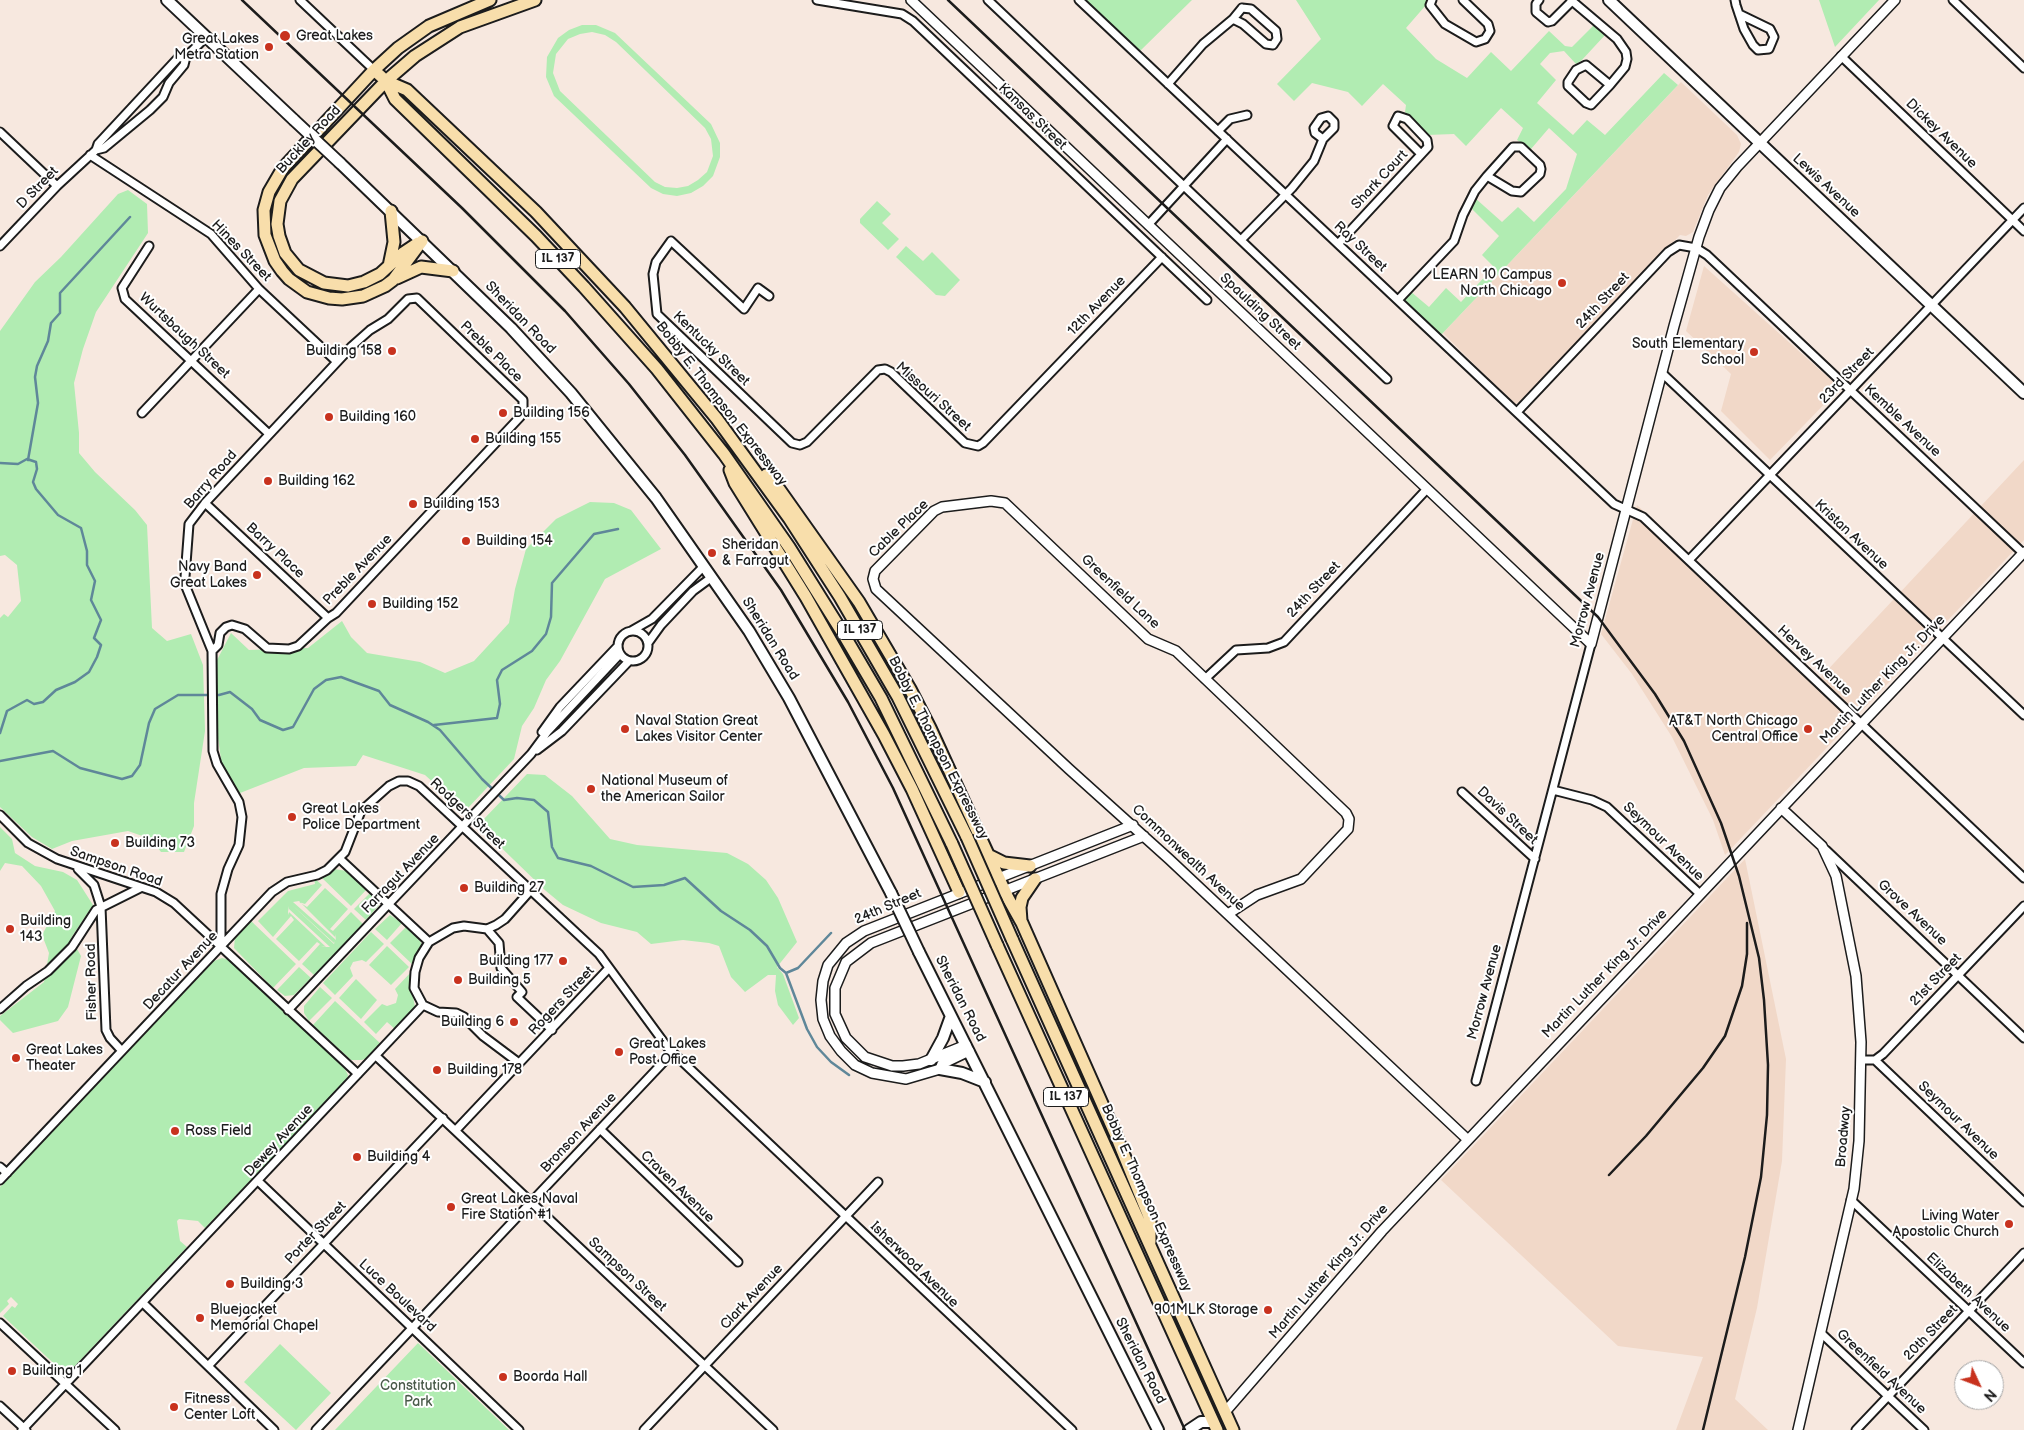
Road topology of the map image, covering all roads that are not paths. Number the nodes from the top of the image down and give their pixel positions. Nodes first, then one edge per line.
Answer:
1 (167, 0) edge
2 (300, 0) edge
3 (490, 0) edge
4 (535, 0) edge
5 (817, 0) edge
6 (911, 0) edge
7 (988, 0) edge
8 (1079, 0) edge
9 (1432, 0) edge
10 (1463, 0) edge
11 (1539, 0) edge
12 (1572, 0) edge
13 (1610, 0) edge
14 (1735, 0) edge
15 (1895, 0) edge
16 (1952, 0) edge
17 (1739, 14) junction
18 (1233, 19) junction
19 (206, 37) junction
20 (186, 56) junction
21 (1841, 56) junction
22 (2024, 68) edge
23 (374, 70) junction
24 (386, 81) junction
25 (1168, 84) junction
26 (1610, 85) junction
27 (1247, 115) dead end
28 (1218, 131) junction
29 (0, 132) edge
30 (1227, 139) junction
31 (1323, 139) dead end
32 (1759, 142) junction
33 (93, 152) junction
34 (1421, 154) junction
35 (1487, 176) junction
36 (57, 186) junction
37 (1184, 186) junction
38 (1285, 194) junction
39 (2024, 208) edge
40 (390, 211) junction
41 (2013, 220) junction
42 (1148, 224) junction
43 (2024, 231) edge
44 (1241, 240) junction
45 (422, 241) junction
46 (1338, 244) junction
47 (0, 246) edge
48 (149, 246) dead end
49 (1696, 248) junction
50 (1162, 257) junction
51 (388, 267) junction
52 (453, 271) junction
53 (393, 280) junction
54 (259, 290) junction
55 (769, 296) dead end
56 (417, 298) joint
57 (1207, 300) dead end
58 (1398, 300) junction
59 (1933, 306) junction
60 (192, 360) junction
61 (337, 362) junction
62 (1051, 373) joint
63 (1662, 373) junction
64 (1387, 379) dead end
65 (1851, 390) junction
66 (2024, 393) edge
67 (1516, 412) junction
68 (142, 413) dead end
69 (822, 427) joint
70 (509, 429) joint
71 (269, 434) junction
72 (730, 436) junction
73 (724, 454) junction
74 (1770, 475) junction
75 (1427, 490) junction
76 (976, 502) joint
77 (205, 503) junction
78 (1626, 510) junction
79 (2024, 553) edge
80 (1689, 560) junction
81 (704, 566) junction
82 (712, 577) junction
83 (887, 600) joint
84 (328, 618) junction
85 (631, 631) junction
86 (1943, 638) junction
87 (648, 643) junction
88 (1591, 644) junction
89 (618, 646) junction
90 (212, 651) junction
91 (620, 654) junction
92 (629, 661) junction
93 (1205, 679) junction
94 (2024, 714) edge
95 (1861, 724) junction
96 (531, 754) junction
97 (1553, 790) junction
98 (1462, 792) dead end
99 (380, 794) joint
100 (1781, 808) junction
101 (0, 815) edge
102 (1133, 825) junction
103 (462, 827) junction
104 (1144, 836) junction
105 (1822, 846) junction
106 (990, 856) junction
107 (340, 858) junction
108 (1535, 859) junction
109 (74, 866) junction
110 (1030, 866) junction
111 (999, 878) junction
112 (1035, 878) junction
113 (2024, 878) edge
114 (140, 888) junction
115 (530, 890) junction
116 (1004, 890) junction
117 (958, 892) junction
118 (1700, 894) junction
119 (389, 905) junction
120 (2024, 906) edge
121 (101, 907) junction
122 (1228, 914) junction
123 (1022, 922) junction
124 (487, 929) junction
125 (429, 942) junction
126 (221, 946) junction
127 (609, 968) junction
128 (1958, 975) junction
129 (423, 1005) junction
130 (0, 1009) edge
131 (288, 1010) junction
132 (951, 1016) junction
133 (552, 1030) junction
134 (2024, 1038) edge
135 (967, 1048) junction
136 (122, 1051) junction
137 (672, 1052) junction
138 (376, 1056) junction
139 (931, 1060) junction
140 (1861, 1060) junction
141 (1874, 1060) junction
142 (519, 1063) junction
143 (940, 1069) junction
144 (358, 1074) junction
145 (1476, 1081) dead end
146 (985, 1082) junction
147 (443, 1118) junction
148 (600, 1129) junction
149 (456, 1130) junction
150 (1467, 1139) junction
151 (0, 1167) edge
152 (6, 1173) junction
153 (0, 1180) edge
154 (258, 1181) junction
155 (878, 1182) dead end
156 (1852, 1200) junction
157 (532, 1202) junction
158 (2024, 1202) edge
159 (845, 1216) junction
160 (1150, 1242) junction
161 (324, 1243) junction
162 (2024, 1253) edge
163 (738, 1262) dead end
164 (143, 1303) junction
165 (1969, 1311) junction
166 (0, 1323) edge
167 (413, 1328) junction
168 (1821, 1333) junction
169 (2024, 1363) edge
170 (704, 1365) junction
171 (208, 1366) junction
172 (66, 1384) junction
173 (1888, 1396) junction
174 (0, 1406) edge
175 (1225, 1412) junction
176 (1213, 1427) edge
177 (24, 1429) edge
178 (115, 1430) edge
179 (274, 1430) edge
180 (316, 1430) edge
181 (519, 1430) edge
182 (644, 1430) edge
183 (773, 1430) edge
184 (1072, 1430) edge
185 (1158, 1430) edge
186 (1189, 1430) edge
187 (1233, 1430) edge
188 (1798, 1430) edge
189 (1856, 1430) edge
190 (1924, 1430) edge

1 - 19 main road, Sheridan Road
2 - 23 street
3 - 23 highway, Buckley Road
4 - 24 highway, Buckley Road
5 - 50 street, Kansas Street
6 - 42 street, Spaulding Street
7 - 37 street
8 - 25 street, Ray Street
9 - 10 street
11 - 12 street
12 - 26 street
13 - 32 main road, Lewis Avenue
14 - 17 street
15 - 21 street
16 - 22 street
17 - 17 street
18 - 18 street
18 - 25 street
19 - 20 street, D Street
19 - 40 main road, Sheridan Road, bridge
20 - 33 street, D Street
20 - 33 street, D Street
21 - 32 street
21 - 41 street, Dickey Avenue
23 - 24 highway, Bobby E. Thompson Expressway / IL 137
23 - 53 highway, Buckley Road
24 - 51 highway, Buckley Road
24 - 72 highway, Bobby E. Thompson Expressway / IL 137
24 - 73 highway, Bobby E. Thompson Expressway / IL 137
25 - 28 street, Ray Street
26 - 26 street
27 - 28 street
28 - 30 street, Ray Street
29 - 36 street
30 - 37 street
30 - 38 street, Ray Street
31 - 38 street
32 - 49 street, Morrow Avenue
32 - 59 main road, Lewis Avenue
33 - 36 street, D Street
33 - 54 street, Hines Street
34 - 34 street, Shark Court
34 - 46 street, Shark Court
35 - 35 street
35 - 58 street
36 - 47 street, D Street
37 - 42 street
37 - 44 street
38 - 44 street
38 - 46 street, Ray Street
39 - 41 street, 23rd Street
40 - 45 main road, Sheridan Road
40 - 51 highway
41 - 43 street, Dickey Avenue
41 - 59 street, 23rd Street
42 - 75 street, Spaulding Street
44 - 64 street
45 - 51 highway, Buckley Road
45 - 52 main road, Sheridan Road
45 - 53 highway, Buckley Road
46 - 58 street, Ray Street
48 - 60 street, Wurtsbaugh Street
49 - 63 street, Morrow Avenue
49 - 65 street, Kemble Avenue
49 - 67 street, 24th Street
50 - 57 street, Kansas Street
50 - 62 street, 12th Avenue
52 - 53 highway
52 - 81 main road, Sheridan Road
54 - 60 street
54 - 61 street, Hines Street
55 - 69 street, Kentucky Street
56 - 61 street, Barry Road
56 - 70 street, Preble Place
58 - 67 street, Ray Street
59 - 65 street, 23rd Street
59 - 66 main road, Lewis Avenue
60 - 68 street
60 - 71 street, Wurtsbaugh Street
61 - 71 street, Barry Road
62 - 69 street, Missouri Street
63 - 74 street, Kristan Avenue
63 - 78 street, Morrow Avenue
65 - 74 street, 23rd Street
65 - 79 street, Kemble Avenue
67 - 78 street, Ray Street
70 - 84 street, Preble Avenue
71 - 77 street, Barry Road
72 - 106 highway
72 - 160 highway, Bobby E. Thompson Expressway / IL 137, bridge
73 - 117 highway
73 - 176 highway, Bobby E. Thompson Expressway / IL 137, bridge
74 - 80 street, 23rd Street
74 - 86 street, Kristan Avenue
75 - 88 street, Spaulding Street
75 - 93 street, 24th Street
76 - 83 street, Cable Place
76 - 93 street, Greenfield Lane
77 - 84 street, Barry Place
77 - 90 street, Barry Road
78 - 80 street, Hervey Avenue
78 - 88 street, Morrow Avenue
79 - 86 street, Martin Luther King Jr. Drive
80 - 95 street, Hervey Avenue
81 - 82 main road, Sheridan Road
81 - 85 street
82 - 87 street
82 - 132 main road, Sheridan Road, bridge
83 - 102 street, Commonwealth Avenue
84 - 90 street, Preble Avenue
85 - 87 street
85 - 89 street
86 - 94 street, Kristan Avenue
86 - 95 street, Martin Luther King Jr. Drive
87 - 92 street
88 - 97 street, Morrow Avenue
89 - 91 street
89 - 96 street, Farragut Avenue
90 - 126 street, Barry Road
91 - 92 street
91 - 96 street, Farragut Avenue
92 - 96 street, Farragut Avenue
93 - 122 street, Greenfield Lane
95 - 100 street, Martin Luther King Jr. Drive
95 - 113 street, Hervey Avenue
96 - 103 street, Farragut Avenue
97 - 108 street, Morrow Avenue
97 - 118 street, Seymour Avenue
98 - 108 street, Davis Street
99 - 103 street, Rodgers Street
99 - 107 street, Decatur Avenue
100 - 105 street, Grove Avenue
100 - 118 street, Martin Luther King Jr. Drive
101 - 109 street, Sampson Road
102 - 104 street, Commonwealth Avenue
102 - 110 street, 24th Street
103 - 115 street, Rodgers Street
103 - 119 street, Farragut Avenue
104 - 112 street, 24th Street
104 - 122 street, Commonwealth Avenue
105 - 128 street, Grove Avenue
105 - 140 street, Broadway
106 - 110 highway
106 - 111 highway
107 - 119 street
107 - 126 street, Decatur Avenue
108 - 145 street, Morrow Avenue
109 - 114 street, Sampson Road
109 - 121 street, Fisher Road
110 - 111 street, 24th Street
111 - 116 highway
111 - 117 street, 24th Street
112 - 116 street, 24th Street
112 - 123 highway
114 - 121 street
114 - 126 street, Sampson Road
115 - 124 street
115 - 127 street, Rogers Street
116 - 123 highway
116 - 139 street, 24th Street
117 - 143 street, 24th Street
118 - 150 street, Martin Luther King Jr. Drive
119 - 125 street
119 - 131 street, Farragut Avenue
120 - 128 street, 21st Street
121 - 130 street
121 - 136 street, Fisher Road
122 - 150 street, Commonwealth Avenue
123 - 160 highway
124 - 125 street
124 - 133 street
125 - 129 street
126 - 131 street
126 - 136 street, Decatur Avenue
127 - 133 street, Rogers Street
127 - 137 street
128 - 134 street, Grove Avenue
128 - 141 street, 21st Street
129 - 138 street, Dewey Avenue
129 - 142 street
131 - 144 street
132 - 135 main road, Sheridan Road
132 - 139 main road
133 - 142 street, Rogers Street
135 - 139 street, 24th Street
135 - 143 street, 24th Street
135 - 146 main road, Sheridan Road
136 - 152 street, Decatur Avenue
137 - 148 street, Bronson Avenue
137 - 159 street, Isherwood Avenue
138 - 144 street, Dewey Avenue
138 - 147 street, Sampson Street
140 - 141 street
140 - 156 street, Broadway
141 - 158 street, Seymour Avenue
142 - 149 street, Rogers Street
143 - 146 main road
144 - 154 street, Dewey Avenue
146 - 185 main road, Sheridan Road
147 - 149 street, Sampson Street
147 - 161 street, Porter Street
148 - 157 street, Bronson Avenue
148 - 163 street, Craven Avenue
149 - 157 street, Sampson Street
150 - 175 street, Martin Luther King Jr. Drive
151 - 152 street
152 - 153 street, Decatur Avenue
154 - 161 street, Luce Boulevard
154 - 164 street, Dewey Avenue
155 - 159 street, Clark Avenue
156 - 165 street, Elizabeth Avenue
156 - 168 street, Broadway
157 - 167 street, Bronson Avenue
157 - 170 street, Sampson Street
159 - 170 street, Clark Avenue
159 - 184 street, Isherwood Avenue
160 - 175 highway, Bobby E. Thompson Expressway / IL 137
161 - 167 street, Luce Boulevard
161 - 171 street, Porter Street
162 - 165 street, 20th Street
164 - 171 street
164 - 172 street, Dewey Avenue
165 - 169 street, Elizabeth Avenue
165 - 173 street, 20th Street
166 - 172 street
167 - 180 street, Bronson Avenue
167 - 181 street, Luce Boulevard
168 - 173 street, Greenfield Avenue
168 - 188 street, Broadway
170 - 182 street, Clark Avenue
170 - 183 street, Sampson Street
171 - 179 street
172 - 177 street, Dewey Avenue
172 - 178 street
173 - 189 street, 20th Street
173 - 190 street, Greenfield Avenue
174 - 177 street
175 - 176 main road, Martin Luther King Jr. Drive
175 - 187 highway, IL 137
176 - 186 main road, Martin Luther King Jr. Drive

